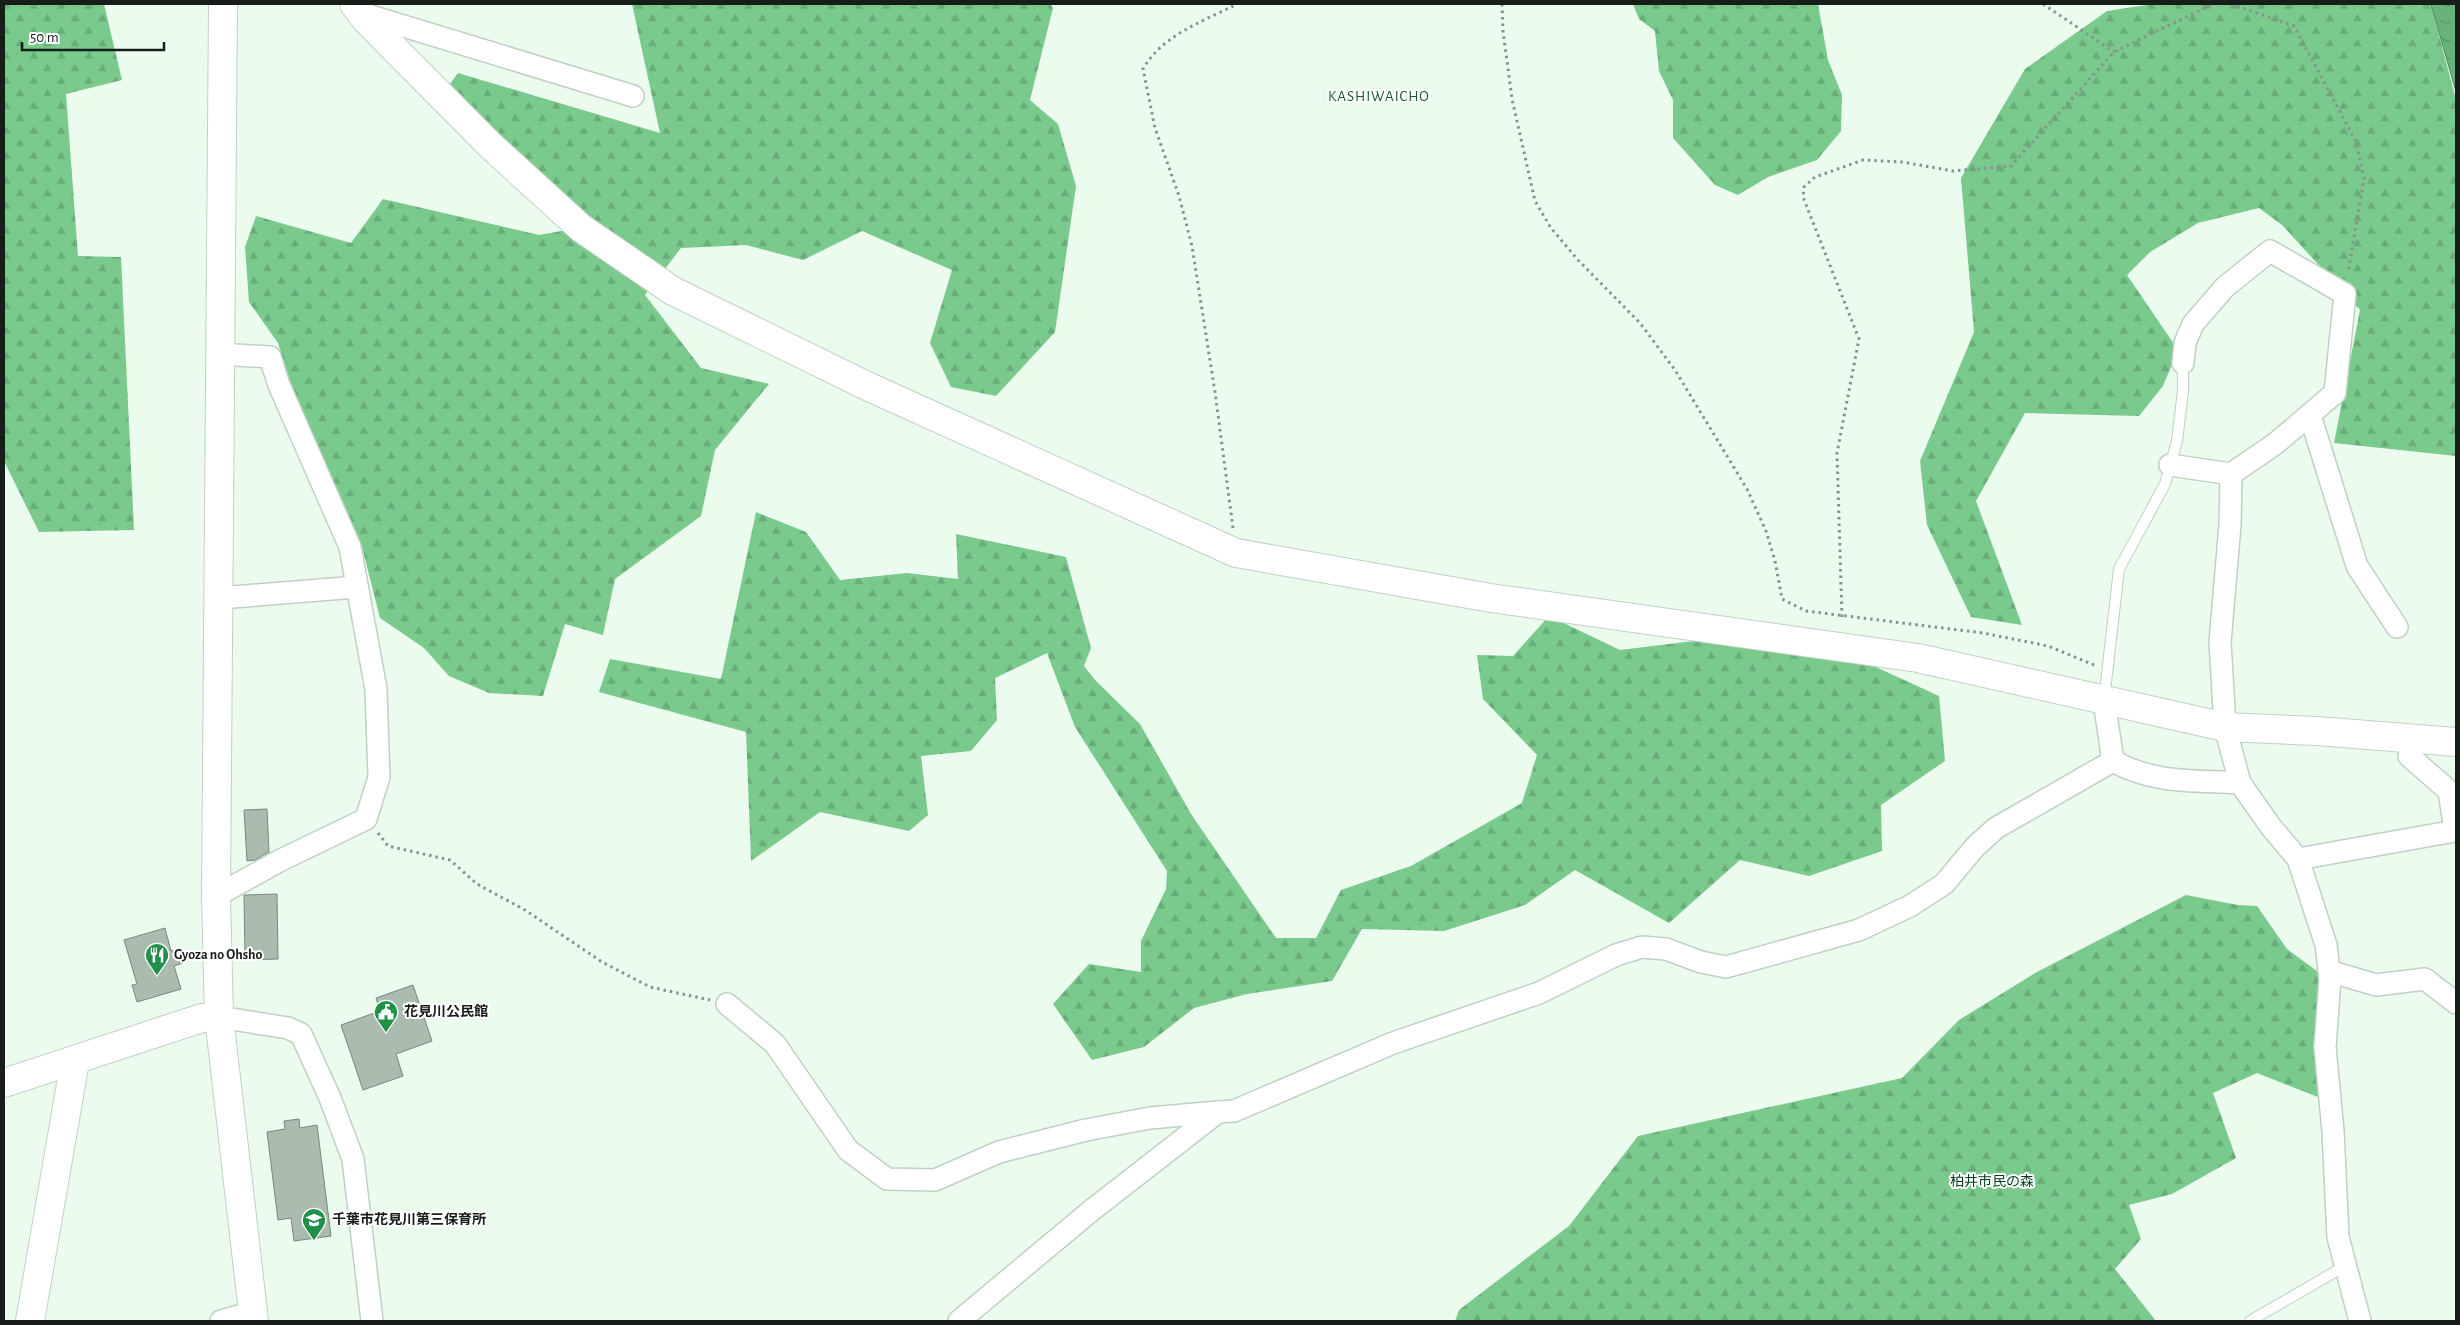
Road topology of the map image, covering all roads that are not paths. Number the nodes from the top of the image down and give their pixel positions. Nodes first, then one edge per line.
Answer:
1 (223, 4) edge
2 (358, 9) edge
3 (633, 96) dead end
4 (219, 354) junction
5 (2183, 362) joint
6 (2310, 415) junction
7 (2170, 465) junction
8 (2230, 474) junction
9 (357, 587) junction
10 (220, 598) junction
11 (2397, 627) dead end
12 (2104, 701) junction
13 (2225, 727) junction
14 (2446, 740) edge
15 (2409, 756) dead end
16 (2113, 761) junction
17 (2240, 783) junction
18 (2298, 859) junction
19 (216, 896) junction
20 (2329, 971) junction
21 (2456, 1002) edge
22 (728, 1004) road end
23 (220, 1017) junction
24 (75, 1061) junction
25 (4, 1082) edge
26 (1218, 1112) junction
27 (2345, 1266) junction
28 (254, 1317) edge
29 (30, 1321) edge
30 (221, 1321) edge
31 (372, 1321) edge
32 (959, 1321) edge
33 (2250, 1321) edge
34 (2360, 1321) edge

1 - 4 street
2 - 3 street
2 - 12 street
4 - 9 street
4 - 10 street
5 - 6 street
5 - 7 lane
6 - 8 street
6 - 11 street
7 - 8 street
7 - 12 lane
8 - 13 street
9 - 10 street
9 - 19 street
10 - 19 street
12 - 13 street
12 - 16 street
13 - 14 street
13 - 17 street
15 - 18 street
16 - 17 street
16 - 26 street
17 - 18 street
18 - 20 street
19 - 23 street
20 - 21 street
20 - 27 street
22 - 26 street
23 - 24 street
23 - 28 street
23 - 31 street
24 - 25 street
24 - 29 street
26 - 32 street
27 - 33 lane
27 - 34 street
28 - 30 street

